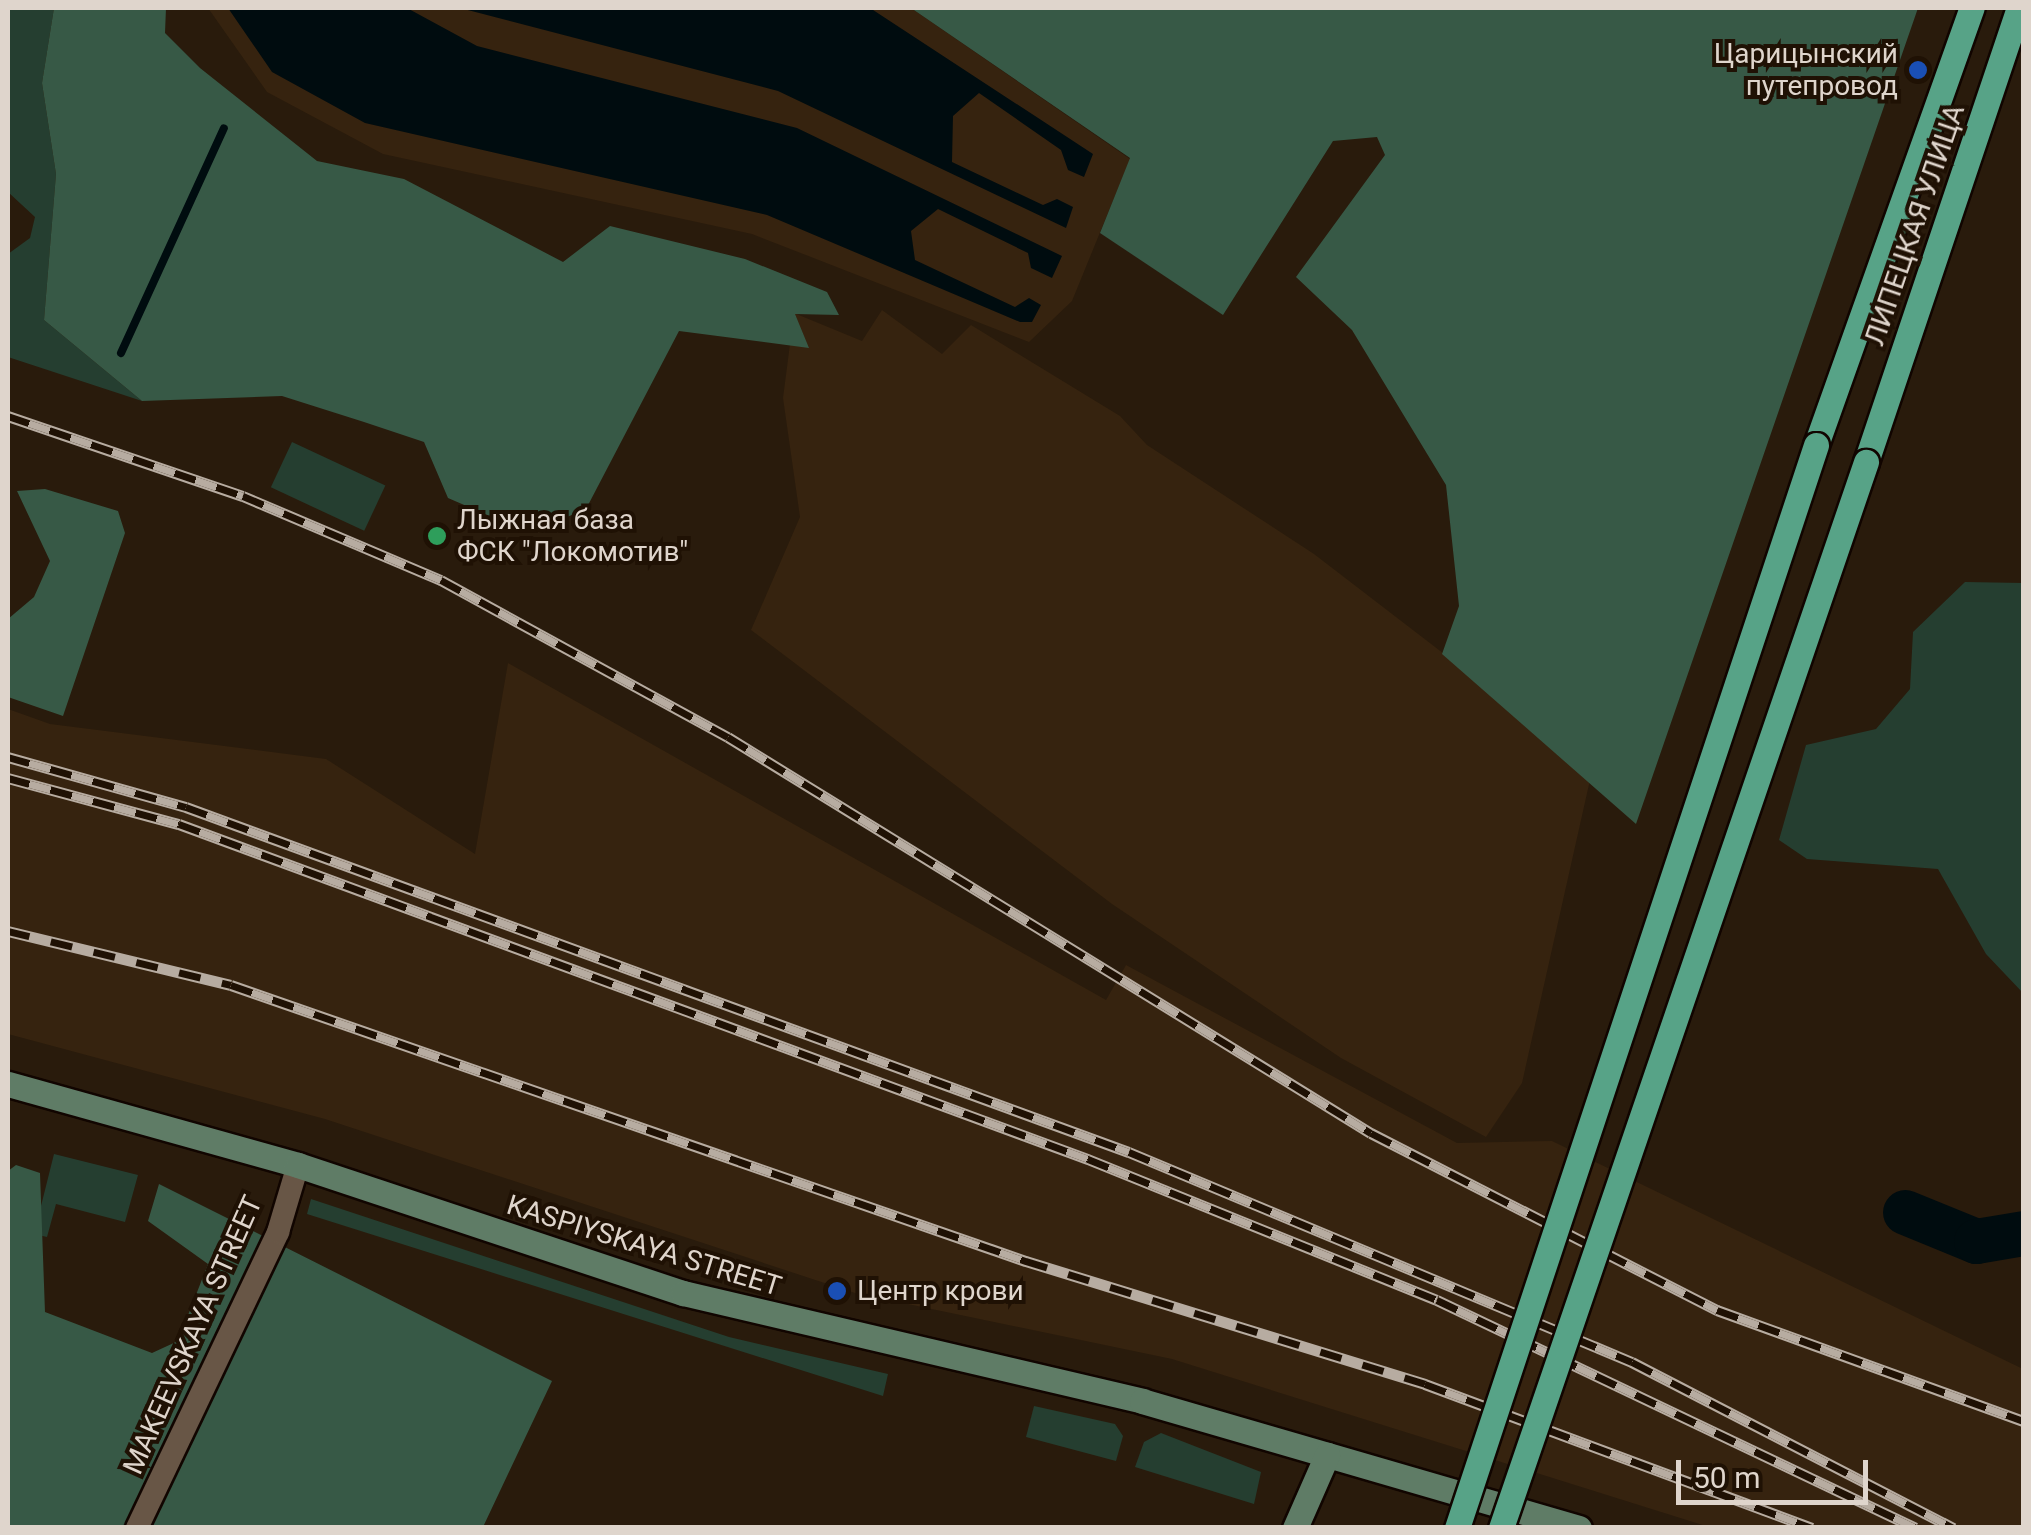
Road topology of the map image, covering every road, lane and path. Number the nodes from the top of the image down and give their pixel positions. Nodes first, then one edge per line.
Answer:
1 (1972, 8) edge
2 (2019, 8) edge
3 (8, 1084) edge
4 (298, 1165) junction
5 (1327, 1454) junction
6 (137, 1528) edge
7 (1295, 1528) edge
8 (1458, 1528) edge
9 (1502, 1528) edge
10 (1578, 1528) edge

1 - 8 main road, ЛИПЕЦКАЯ УЛИЦА, bridge
2 - 9 main road, ЛИПЕЦКАЯ УЛИЦА, bridge
3 - 4 main road, KASPIYSKAYA STREET
4 - 5 main road, KASPIYSKAYA STREET
4 - 6 street, MAKEEVSKAYA STREET
5 - 7 main road
5 - 10 main road, KASPIYSKAYA STREET

